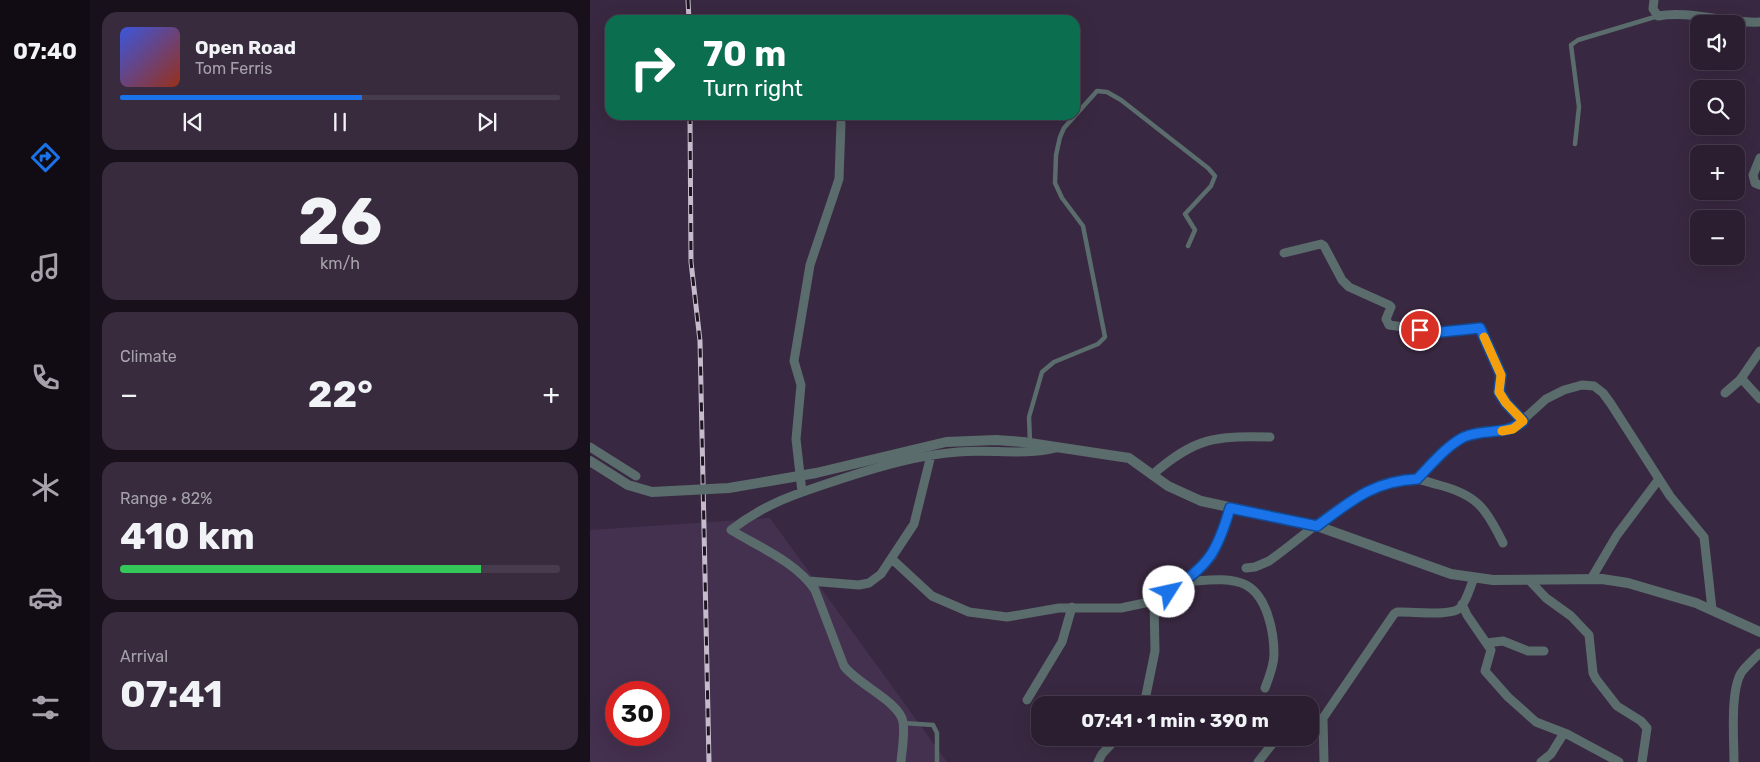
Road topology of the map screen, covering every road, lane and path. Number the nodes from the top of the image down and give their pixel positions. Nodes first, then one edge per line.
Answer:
1 (1654, 0) edge
2 (1658, 16) junction
3 (1760, 22) edge
4 (1080, 110) edge
5 (1071, 120) edge
6 (841, 123) dead end
7 (1575, 144) dead end
8 (1760, 158) edge
9 (1760, 185) edge
10 (1188, 246) dead end
11 (1284, 253) dead end
12 (1760, 351) edge
13 (1741, 378) junction
14 (1725, 393) dead end
15 (1760, 399) edge
16 (1523, 421) junction
17 (1270, 437) dead end
18 (1027, 443) junction
19 (590, 447) edge
20 (1056, 448) junction
21 (931, 455) junction
22 (590, 462) edge
23 (1152, 475) junction
24 (636, 476) dead end
25 (1417, 479) junction
26 (1659, 479) junction
27 (802, 492) junction
28 (1230, 508) junction
29 (1317, 526) junction
30 (1503, 543) dead end
31 (892, 559) junction
32 (1246, 568) dead end
33 (1474, 578) junction
34 (1591, 579) junction
35 (1529, 580) junction
36 (809, 581) junction
37 (1184, 582) junction
38 (1154, 601) junction
39 (1462, 604) junction
40 (1072, 607) junction
41 (1712, 609) junction
42 (1760, 632) edge
43 (1487, 643) junction
44 (1544, 651) dead end
45 (1760, 653) edge
46 (1266, 688) dead end
47 (1146, 696) edge
48 (1026, 700) dead end
49 (1323, 718) junction
50 (1319, 720) edge
51 (904, 723) junction
52 (1564, 733) junction
53 (1110, 746) edge
54 (1271, 746) edge
55 (901, 762) edge
56 (937, 762) edge
57 (1098, 762) edge
58 (1258, 762) edge
59 (1324, 762) edge
60 (1541, 762) edge
61 (1619, 762) edge
62 (1642, 762) edge
63 (1734, 762) edge

1 - 2 street
2 - 3 street
2 - 7 lane
4 - 10 lane
5 - 18 lane
6 - 27 street
8 - 9 street
11 - 16 street
12 - 13 street
13 - 14 street
13 - 15 street
16 - 25 street
16 - 26 street
17 - 23 street
18 - 20 street
18 - 22 street, bridge
19 - 24 street
20 - 21 street
20 - 23 street
21 - 27 street
21 - 31 street
23 - 28 street
25 - 29 street
25 - 30 street
26 - 34 street
26 - 41 street
27 - 36 street
28 - 29 street
28 - 37 street
29 - 32 street
29 - 33 street
31 - 36 street
31 - 40 street
33 - 35 street
33 - 39 street
34 - 35 street
34 - 41 street
35 - 62 street
36 - 51 street
37 - 38 street
37 - 46 street
38 - 40 street
38 - 47 street
39 - 43 street
39 - 49 street
40 - 48 street
41 - 42 street
43 - 44 street
43 - 52 street
45 - 63 street
49 - 50 street
49 - 59 street
51 - 55 street
51 - 56 lane
52 - 60 street
52 - 61 street
53 - 57 street
54 - 58 street

